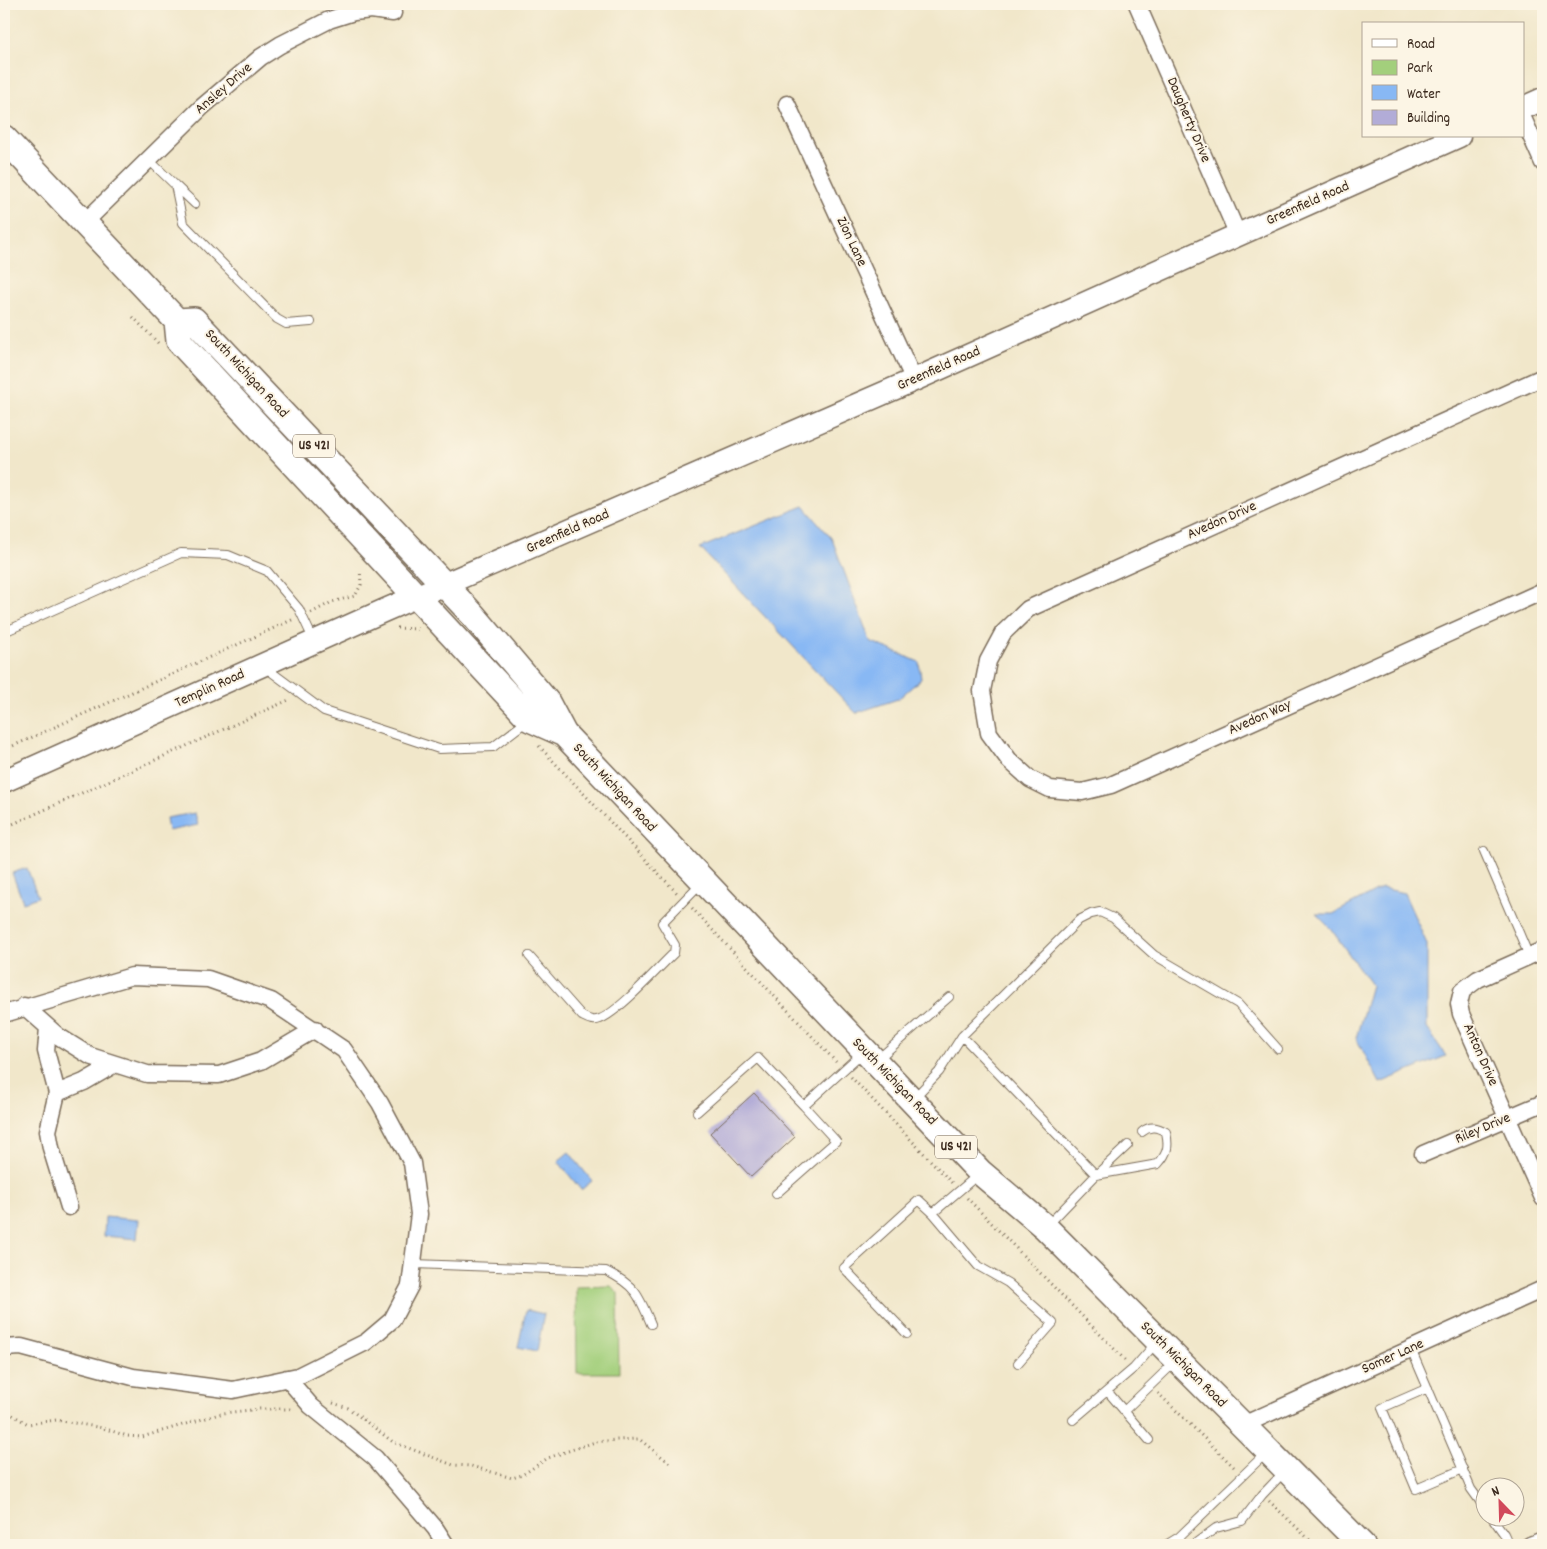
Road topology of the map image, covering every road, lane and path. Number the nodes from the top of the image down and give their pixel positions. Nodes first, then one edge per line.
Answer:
1 (1138, 4) edge
2 (393, 13) dead end
3 (1543, 99) edge
4 (787, 104) dead end
5 (1524, 108) edge
6 (1524, 120) edge
7 (4, 138) edge
8 (1455, 138) edge
9 (148, 159) junction
10 (1543, 163) edge
11 (175, 185) junction
12 (195, 204) dead end
13 (85, 222) junction
14 (1238, 235) junction
15 (133, 317) dead end
16 (177, 321) junction
17 (311, 322) dead end
18 (160, 346) dead end
19 (1543, 377) edge
20 (914, 380) junction
21 (358, 561) dead end
22 (446, 585) junction
23 (1543, 590) edge
24 (416, 598) junction
25 (310, 614) dead end
26 (294, 619) dead end
27 (397, 628) dead end
28 (4, 632) edge
29 (426, 633) dead end
30 (314, 642) junction
31 (262, 665) junction
32 (302, 694) junction
33 (525, 722) junction
34 (989, 733) joint
35 (564, 734) junction
36 (4, 750) edge
37 (4, 781) edge
38 (4, 828) edge
39 (1484, 851) dead end
40 (702, 882) junction
41 (684, 900) junction
42 (1536, 953) edge
43 (529, 956) dead end
44 (949, 997) dead end
45 (24, 1006) junction
46 (4, 1014) edge
47 (48, 1028) junction
48 (315, 1029) junction
49 (962, 1036) junction
50 (1278, 1049) dead end
51 (870, 1056) junction
52 (115, 1064) junction
53 (844, 1070) junction
54 (57, 1093) junction
55 (912, 1101) junction
56 (1543, 1103) edge
57 (804, 1106) junction
58 (697, 1112) dead end
59 (1508, 1118) junction
60 (1142, 1132) dead end
61 (1128, 1145) dead end
62 (1423, 1154) dead end
63 (980, 1172) junction
64 (1096, 1175) junction
65 (960, 1191) junction
66 (776, 1194) dead end
67 (1543, 1198) edge
68 (70, 1207) dead end
69 (933, 1214) junction
70 (1045, 1227) junction
71 (414, 1264) junction
72 (1543, 1289) edge
73 (651, 1324) dead end
74 (907, 1334) dead end
75 (1158, 1340) junction
76 (4, 1348) edge
77 (1411, 1349) junction
78 (1178, 1360) junction
79 (1018, 1363) dead end
80 (1134, 1368) junction
81 (287, 1378) junction
82 (1151, 1385) junction
83 (1428, 1388) junction
84 (1108, 1392) junction
85 (1124, 1411) junction
86 (1074, 1420) dead end
87 (1243, 1425) junction
88 (1150, 1440) dead end
89 (1268, 1450) junction
90 (1463, 1469) junction
91 (1285, 1471) junction
92 (1242, 1476) junction
93 (1474, 1493) edge
94 (1262, 1495) junction
95 (1499, 1526) edge
96 (1543, 1540) edge
97 (446, 1545) edge
98 (1166, 1545) edge
99 (1193, 1545) edge
100 (1315, 1545) edge
101 (1362, 1545) edge
102 (1509, 1545) edge
103 (1530, 1545) edge

1 - 14 street, Daugherty Drive
2 - 9 street, Ansley Drive
3 - 5 street
4 - 20 street, Zion Lane
6 - 10 street
7 - 13 main road
8 - 14 street, Greenfield Road
9 - 11 lane
9 - 13 street, Ansley Drive
11 - 12 lane
11 - 17 lane
13 - 16 main road
14 - 20 street, Greenfield Road
15 - 18 path
16 - 22 main road, South Michigan Road / US 421
16 - 24 main road, South Michigan Road / US 421
19 - 34 street, Avedon Drive
20 - 22 street, Greenfield Road
21 - 25 path
22 - 24 street, Greenfield Road
22 - 35 main road, South Michigan Road / US 421
23 - 34 street, Avedon Way
24 - 30 street, Templin Road
24 - 33 main road, South Michigan Road / US 421
26 - 36 path
27 - 29 path
28 - 30 lane
30 - 31 street, Templin Road
31 - 32 lane
31 - 37 street, Templin Road
32 - 33 lane
32 - 38 path
33 - 35 main road, South Michigan Road / US 421
33 - 41 path
35 - 40 main road, South Michigan Road / US 421
39 - 42 lane
40 - 41 lane
40 - 51 main road, South Michigan Road / US 421
41 - 43 lane
41 - 53 path
42 - 59 street, Anton Drive
44 - 51 lane
45 - 46 street
45 - 47 street
45 - 48 street
47 - 52 street
47 - 54 street
48 - 52 street
48 - 71 street
49 - 50 lane
49 - 55 lane
49 - 64 lane
51 - 53 lane
51 - 55 main road, South Michigan Road / US 421
52 - 54 street
53 - 57 lane
53 - 65 path
54 - 68 street
55 - 63 main road, South Michigan Road / US 421
56 - 59 street, Riley Drive
57 - 58 lane
57 - 66 lane
59 - 62 street, Riley Drive
59 - 67 street
60 - 64 lane
61 - 64 lane
63 - 65 lane
63 - 70 main road, South Michigan Road / US 421
64 - 70 lane
65 - 69 lane
65 - 80 path
69 - 74 lane
69 - 79 lane
70 - 75 main road, South Michigan Road / US 421
71 - 73 lane
71 - 81 street
72 - 77 street, Somer Lane
75 - 78 main road, South Michigan Road / US 421
75 - 80 lane
76 - 81 street
77 - 83 lane
77 - 87 street, Somer Lane
78 - 82 lane
78 - 87 main road, South Michigan Road / US 421
80 - 84 lane
81 - 97 street
82 - 85 lane
82 - 92 path
83 - 90 lane
83 - 90 lane
84 - 85 lane
84 - 86 lane
85 - 88 lane
87 - 89 main road, South Michigan Road / US 421
89 - 91 main road, South Michigan Road / US 421
89 - 92 lane
90 - 93 lane
91 - 94 lane
91 - 101 main road, South Michigan Road / US 421
92 - 98 lane
94 - 99 lane
94 - 100 path
95 - 102 lane
96 - 103 street

